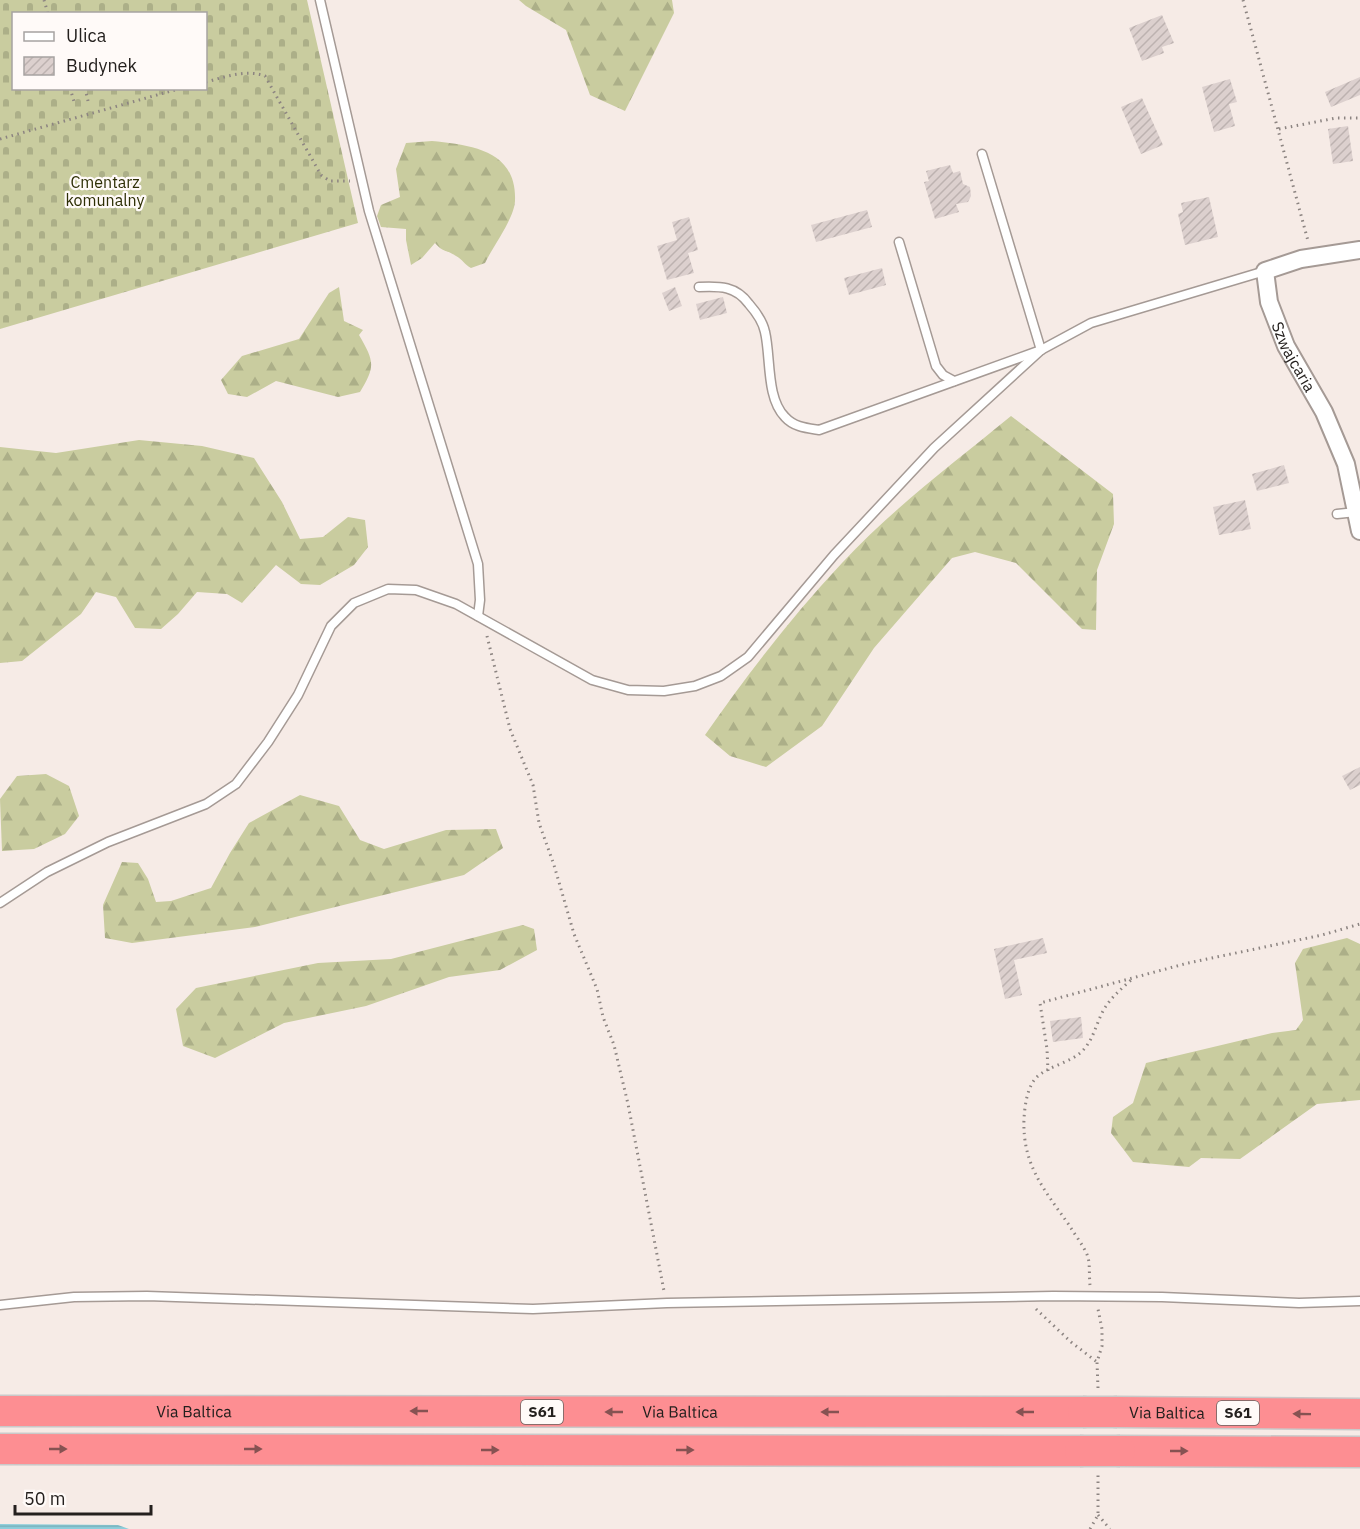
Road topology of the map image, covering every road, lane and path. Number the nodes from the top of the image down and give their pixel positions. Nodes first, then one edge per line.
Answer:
1 (320, 0) edge
2 (1244, 0) edge
3 (207, 82) edge
4 (71, 90) edge
5 (85, 90) edge
6 (175, 90) edge
7 (88, 101) dead end
8 (75, 105) dead end
9 (1360, 118) edge
10 (1279, 129) junction
11 (0, 139) edge
12 (982, 154) dead end
13 (362, 182) junction
14 (899, 242) dead end
15 (1360, 250) edge
16 (1313, 257) junction
17 (1265, 272) junction
18 (699, 287) dead end
19 (1041, 350) junction
20 (954, 381) junction
21 (1356, 512) junction
22 (1337, 514) dead end
23 (1360, 531) edge
24 (478, 616) junction
25 (0, 903) edge
26 (1360, 924) edge
27 (1132, 979) junction
28 (1048, 1071) junction
29 (1095, 1296) junction
30 (1020, 1297) junction
31 (1360, 1301) edge
32 (667, 1303) junction
33 (0, 1305) edge
34 (1097, 1362) junction
35 (1099, 1407) junction
36 (0, 1411) edge
37 (1360, 1414) edge
38 (0, 1449) edge
39 (1360, 1452) edge
40 (1098, 1482) dead end
41 (1098, 1515) junction
42 (1090, 1529) edge
43 (1110, 1529) edge

1 - 13 lane
2 - 10 path
3 - 13 path
4 - 8 path
5 - 7 path
6 - 11 path
9 - 10 path
10 - 16 path
12 - 19 lane
13 - 24 lane
14 - 20 lane
15 - 16 street
16 - 17 street
17 - 19 lane
17 - 21 street, Szwajcaria
18 - 20 lane
19 - 20 lane
19 - 24 lane
21 - 22 lane
21 - 23 street, Szwajcaria
24 - 25 lane
24 - 32 path
26 - 27 path
27 - 28 path
27 - 28 path
28 - 29 path
29 - 30 lane
29 - 31 lane
29 - 34 path
30 - 32 lane
30 - 34 path
32 - 33 lane
34 - 35 path
35 -> 36 highway, Via Baltica / S61
37 -> 35 highway, Via Baltica / S61
38 -> 39 highway, bridge
40 - 41 path
41 - 42 path
41 - 43 path

